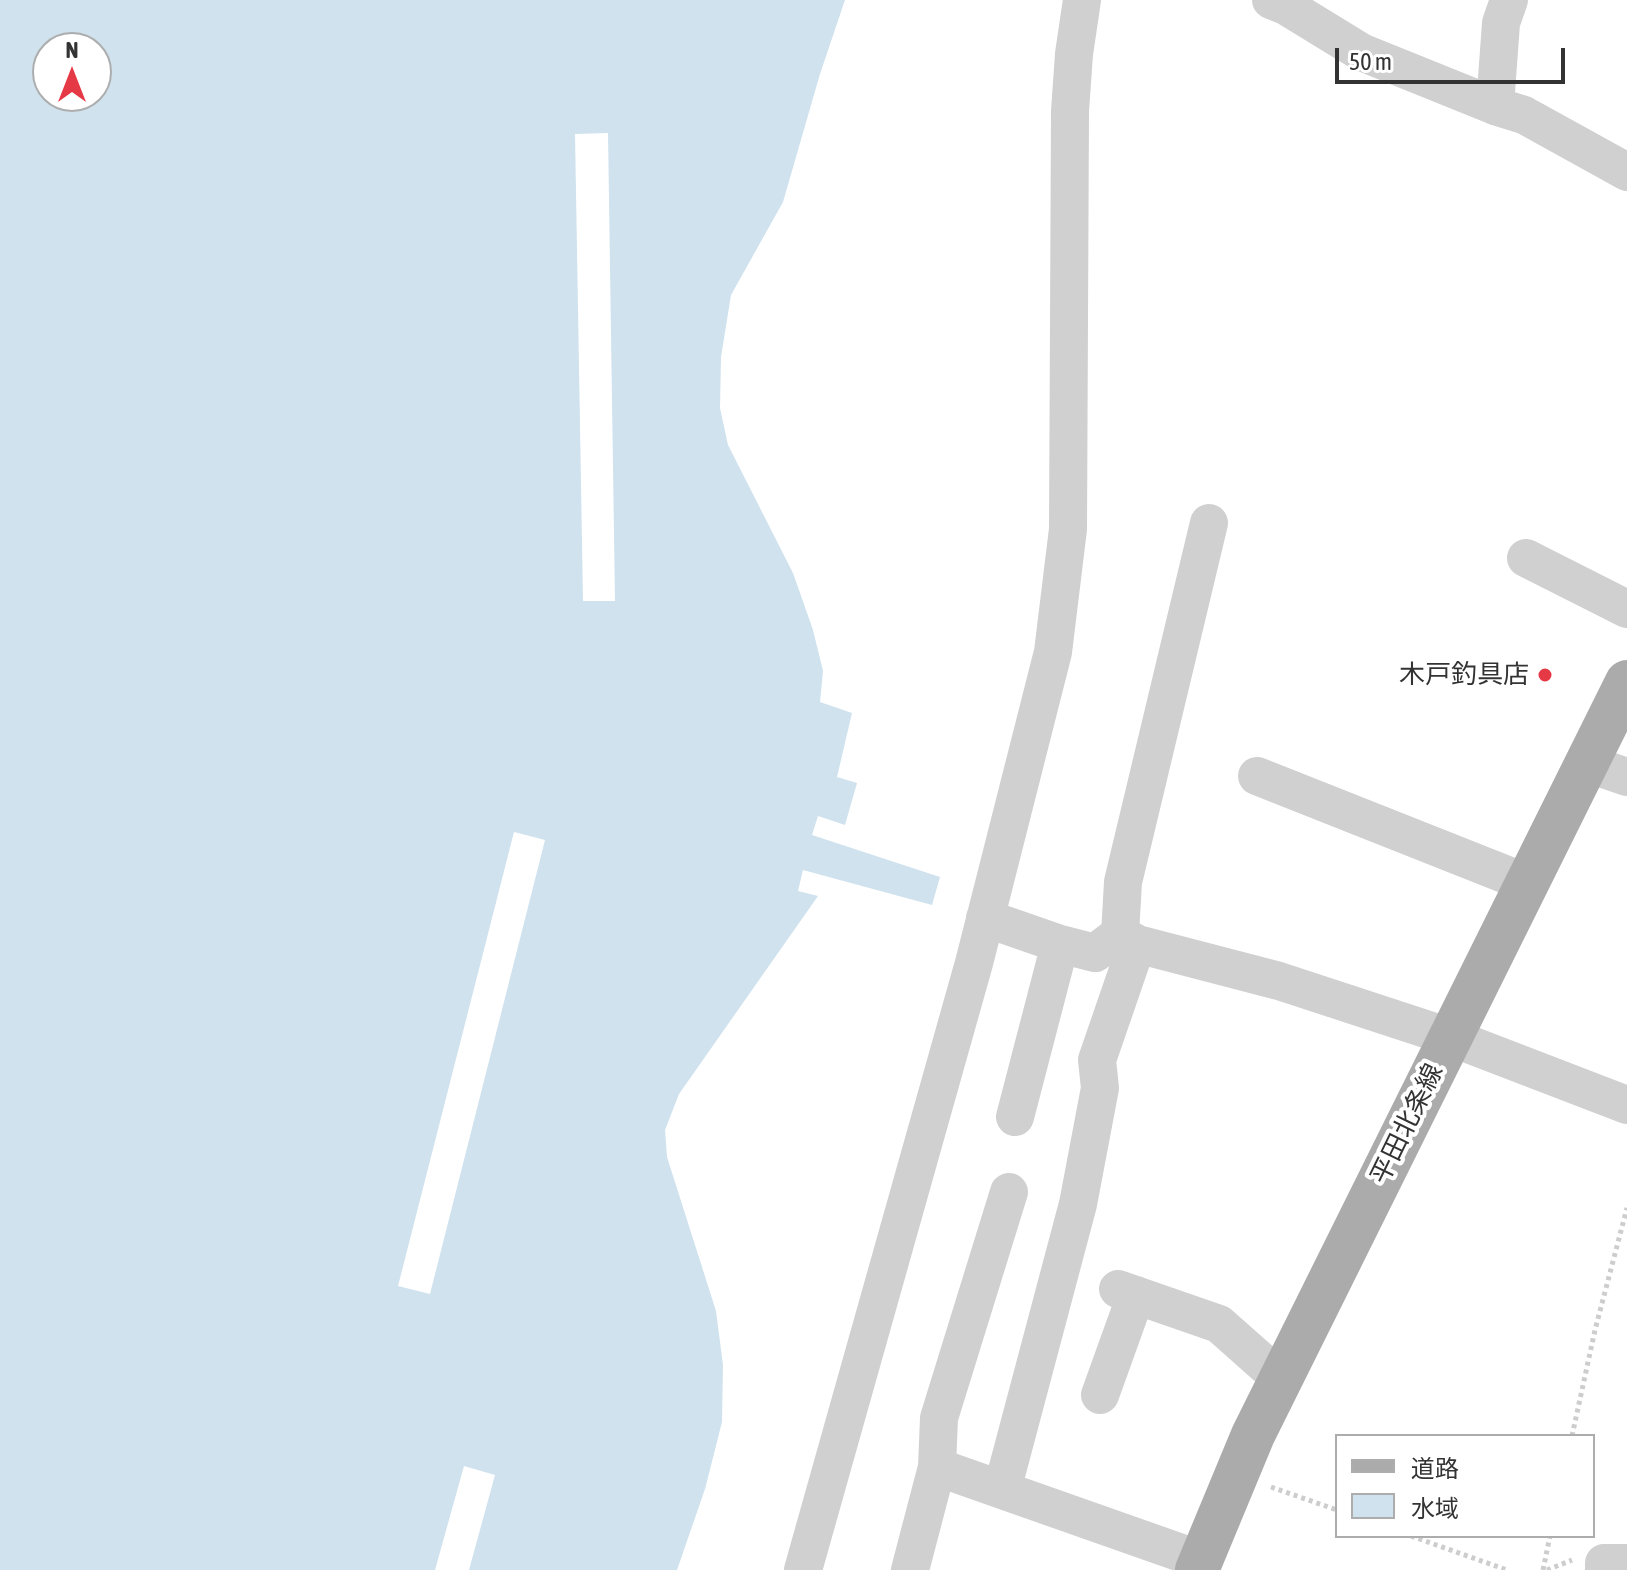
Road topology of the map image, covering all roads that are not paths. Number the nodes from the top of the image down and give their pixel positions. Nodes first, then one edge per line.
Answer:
1 (1082, 0) edge
2 (1271, 0) edge
3 (1509, 0) edge
4 (1495, 106) junction
5 (1627, 172) edge
6 (1209, 523) dead end
7 (1526, 558) dead end
8 (1627, 609) edge
9 (1627, 682) edge
10 (1586, 763) junction
11 (1257, 776) dead end
12 (1627, 777) edge
13 (1527, 883) junction
14 (985, 918) junction
15 (1128, 939) junction
16 (1060, 944) junction
17 (1450, 1037) junction
18 (1627, 1105) edge
19 (1015, 1117) dead end
20 (1009, 1192) dead end
21 (1281, 1379) junction
22 (1115, 1380) dead end
23 (937, 1467) junction
24 (1002, 1490) junction
25 (1627, 1563) edge
26 (1199, 1565) edge
27 (803, 1570) edge
28 (910, 1570) edge
29 (1604, 1570) edge

1 - 14 street
2 - 4 street
3 - 4 street
4 - 5 street
6 - 15 street
7 - 8 street
9 - 10 main road, 平田北条線
10 - 12 street
10 - 13 main road, 平田北条線
11 - 13 street
13 - 17 main road, 平田北条線
14 - 16 street
14 - 27 street
15 - 16 street
15 - 17 street
15 - 24 street
16 - 19 street
17 - 18 street
17 - 21 main road, 平田北条線
20 - 23 street
21 - 22 street
21 - 26 main road, 平田北条線
23 - 24 street
23 - 28 street
24 - 26 street
25 - 29 street

